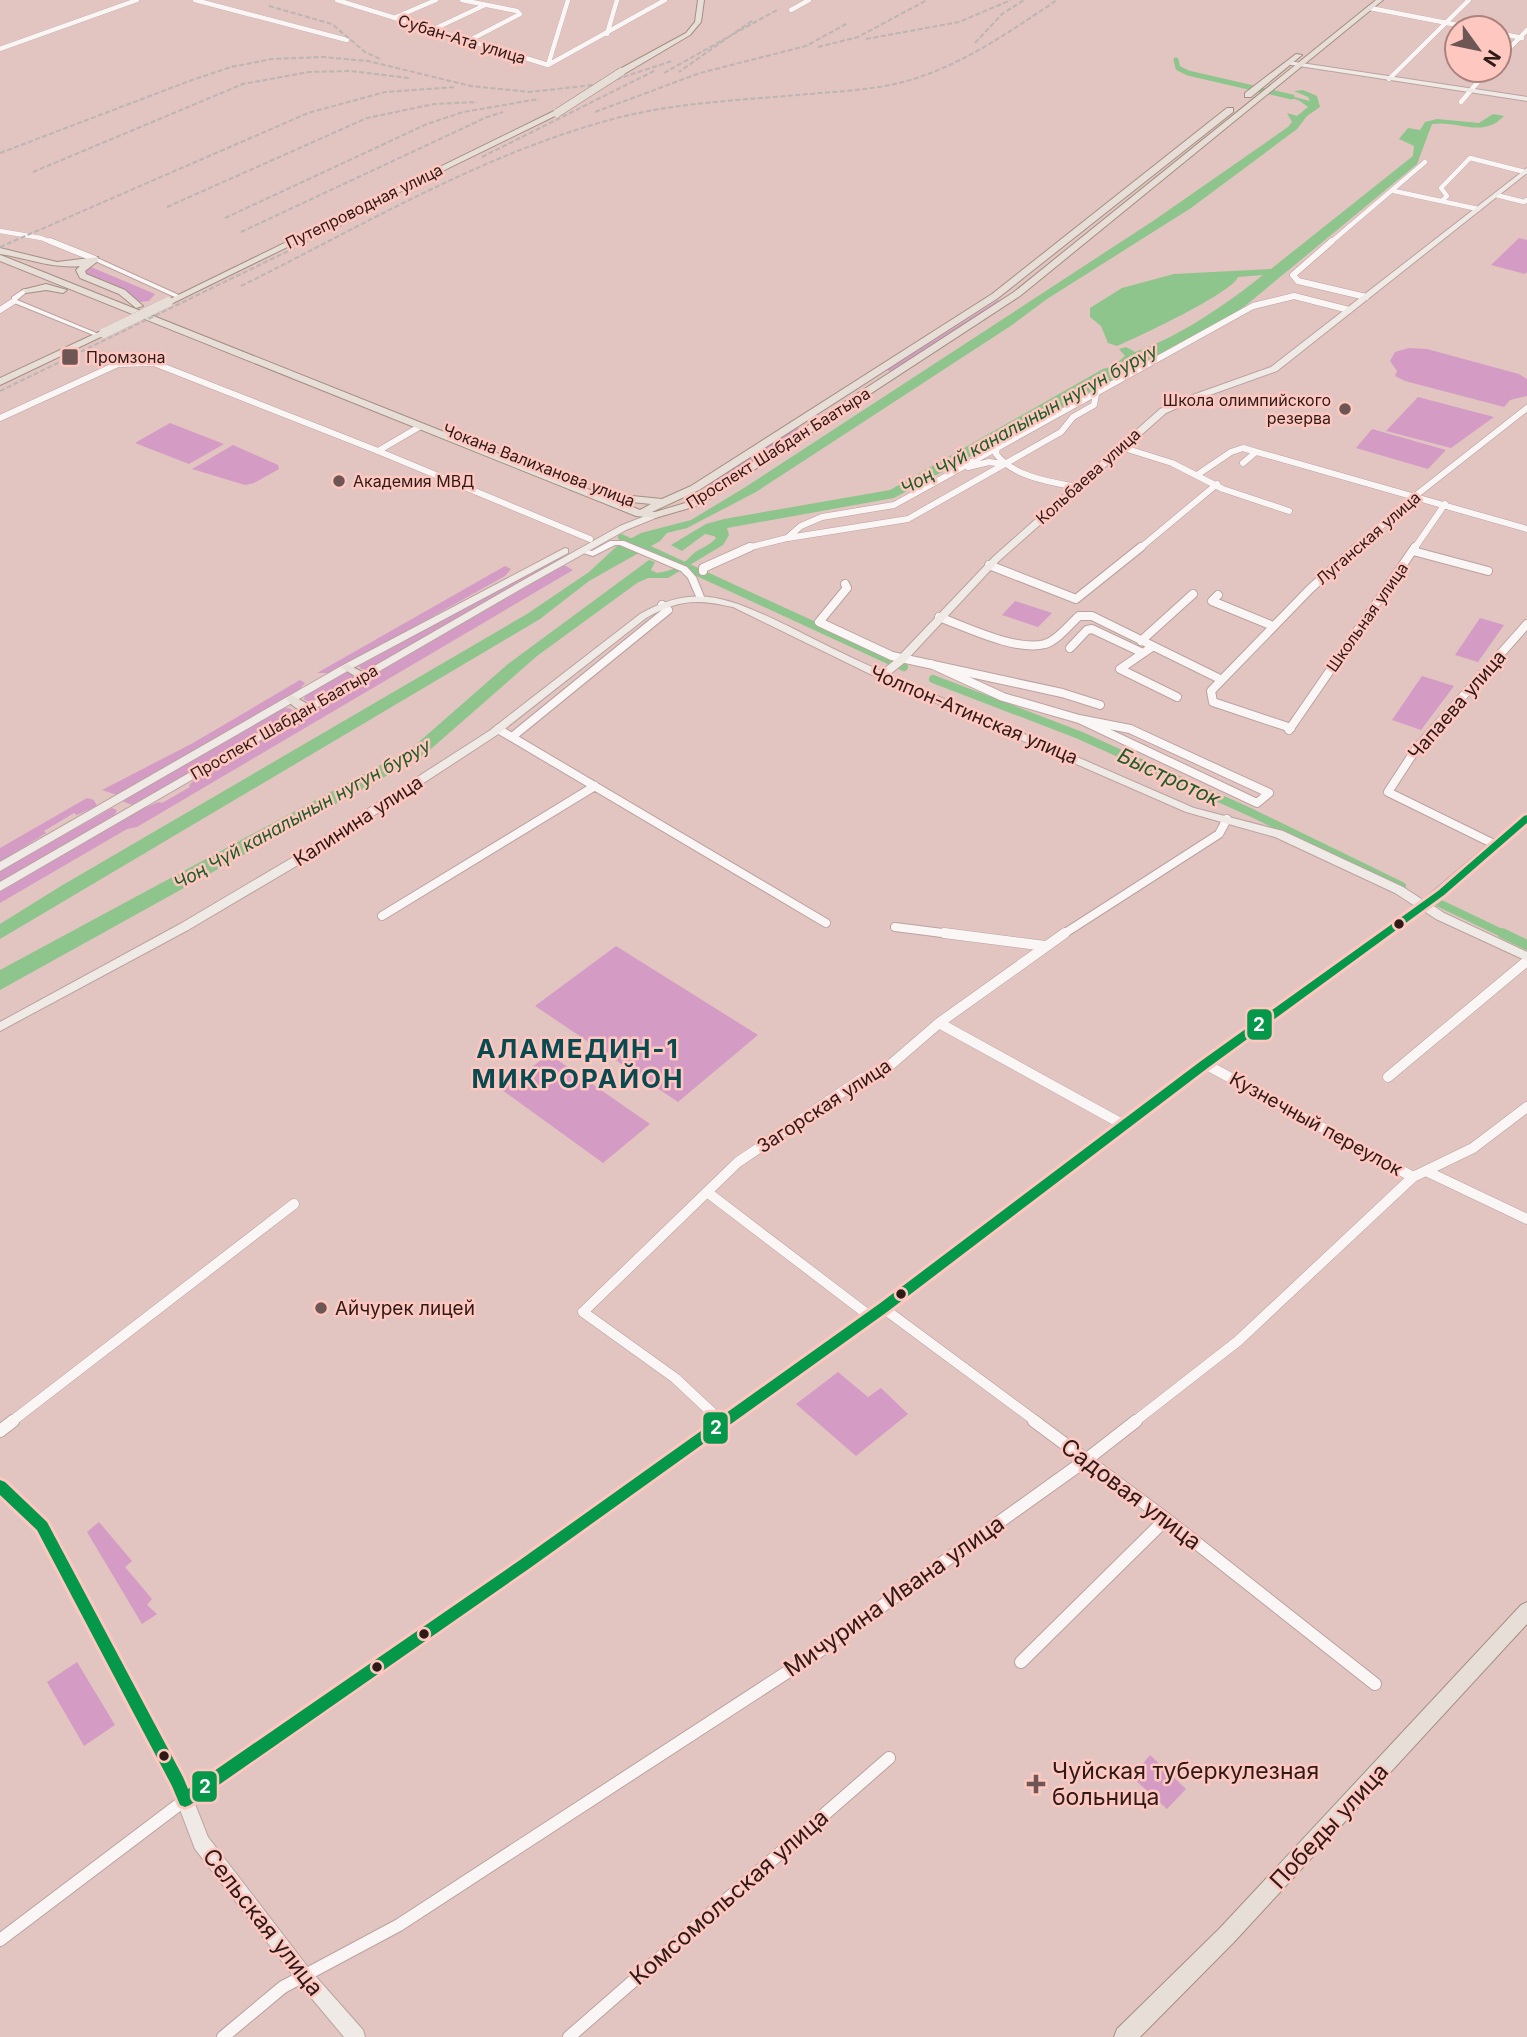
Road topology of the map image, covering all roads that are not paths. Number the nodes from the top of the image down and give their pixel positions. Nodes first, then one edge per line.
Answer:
1 (137, 0) edge
2 (195, 0) edge
3 (337, 0) edge
4 (360, 0) edge
5 (436, 0) edge
6 (463, 0) edge
7 (508, 0) edge
8 (568, 0) edge
9 (617, 0) edge
10 (665, 0) edge
11 (701, 0) edge
12 (809, 0) edge
13 (1380, 0) edge
14 (1469, 0) edge
15 (350, 4) junction
16 (1369, 4) edge
17 (485, 5) junction
18 (495, 7) junction
19 (791, 10) dead end
20 (1454, 14) edge
21 (394, 18) junction
22 (1443, 22) edge
23 (1443, 25) edge
24 (432, 30) junction
25 (1527, 30) edge
26 (607, 34) junction
27 (1513, 36) edge
28 (1520, 37) junction
29 (1527, 39) edge
30 (347, 40) dead end
31 (468, 41) junction
32 (1513, 44) edge
33 (0, 49) edge
34 (1288, 63) junction
35 (548, 65) junction
36 (1300, 65) junction
37 (1389, 79) junction
38 (1475, 84) edge
39 (1262, 90) junction
40 (1469, 90) junction
41 (1527, 99) edge
42 (1461, 102) dead end
43 (1212, 125) junction
44 (1224, 127) junction
45 (1185, 146) junction
46 (1198, 149) junction
47 (1425, 162) dead end
48 (1526, 171) edge
49 (1394, 191) junction
50 (1496, 195) junction
51 (1527, 200) edge
52 (1442, 201) junction
53 (1106, 208) junction
54 (1478, 208) junction
55 (1120, 212) junction
56 (0, 232) edge
57 (0, 251) edge
58 (95, 259) junction
59 (0, 260) edge
60 (1038, 263) junction
61 (1052, 266) junction
62 (1298, 281) junction
63 (19, 295) junction
64 (995, 296) junction
65 (1294, 296) junction
66 (178, 297) junction
67 (1366, 297) junction
68 (1008, 301) junction
69 (134, 308) junction
70 (0, 310) edge
71 (1349, 310) junction
72 (101, 334) junction
73 (879, 371) junction
74 (892, 376) junction
75 (0, 382) edge
76 (1096, 394) junction
77 (1527, 408) edge
78 (0, 418) edge
79 (801, 421) junction
80 (815, 426) junction
81 (419, 428) junction
82 (997, 447) junction
83 (1121, 447) junction
84 (378, 451) junction
85 (1256, 452) junction
86 (1243, 463) dead end
87 (1004, 464) junction
88 (955, 470) junction
89 (1197, 475) junction
90 (1217, 484) junction
91 (1077, 487) junction
92 (695, 488) junction
93 (711, 494) junction
94 (1415, 496) junction
95 (618, 500) junction
96 (1445, 504) junction
97 (669, 506) junction
98 (1289, 511) dead end
99 (648, 512) junction
100 (624, 522) junction
101 (1527, 529) edge
102 (787, 538) junction
103 (590, 539) junction
104 (581, 551) junction
105 (1413, 551) junction
106 (989, 565) junction
107 (703, 571) dead end
108 (1488, 571) dead end
109 (845, 584) dead end
110 (1193, 594) dead end
111 (1218, 595) dead end
112 (701, 599) junction
113 (662, 605) junction
114 (939, 617) junction
115 (1527, 624) edge
116 (1273, 625) junction
117 (1141, 641) junction
118 (1153, 647) junction
119 (1070, 648) dead end
120 (1143, 653) junction
121 (901, 660) junction
122 (932, 664) junction
123 (347, 667) junction
124 (886, 672) junction
125 (364, 677) junction
126 (1220, 679) junction
127 (1177, 697) dead end
128 (292, 699) junction
129 (1100, 705) dead end
130 (307, 709) junction
131 (1079, 719) junction
132 (498, 729) junction
133 (512, 737) junction
134 (595, 786) junction
135 (113, 801) junction
136 (128, 812) junction
137 (1527, 818) edge
138 (1227, 819) junction
139 (1497, 846) junction
140 (0, 867) edge
141 (0, 887) edge
142 (1422, 905) junction
143 (382, 916) dead end
144 (826, 923) dead end
145 (895, 927) dead end
146 (1045, 946) junction
147 (1527, 959) edge
148 (939, 1023) junction
149 (0, 1027) edge
150 (1205, 1064) junction
151 (1388, 1077) dead end
152 (1527, 1107) edge
153 (1124, 1125) junction
154 (1428, 1172) junction
155 (1413, 1177) junction
156 (707, 1192) junction
157 (294, 1204) dead end
158 (1527, 1219) edge
159 (877, 1312) junction
160 (723, 1423) junction
161 (0, 1431) edge
162 (1086, 1460) junction
163 (0, 1486) edge
164 (1166, 1519) junction
165 (1527, 1611) edge
166 (1021, 1662) dead end
167 (1375, 1684) dead end
168 (889, 1758) dead end
169 (185, 1800) junction
170 (0, 1940) edge
171 (304, 1976) junction
172 (223, 2037) edge
173 (356, 2037) edge
174 (569, 2037) edge
175 (1125, 2037) edge

1 - 33 street
2 - 30 street
3 - 15 street, Субан-Ата улица
4 - 15 street
5 - 21 street
6 - 17 street
7 - 18 street
8 - 35 street
9 - 26 street
10 - 26 street
11 - 66 main road, Путепроводная улица, bridge
12 - 19 street
13 - 16 main road
14 - 20 street
15 - 21 street, Субан-Ата улица
16 - 22 street
16 - 34 main road
16 - 36 main road
17 - 18 street
17 - 24 street
18 - 31 street
21 - 24 street, Субан-Ата улица
23 - 37 street
24 - 31 street, Субан-Ата улица
25 - 28 street
26 - 35 street
27 - 28 street
28 - 29 street
28 - 32 street
31 - 35 street, Субан-Ата улица
34 - 36 main road
34 - 39 main road
36 - 37 main road
36 - 39 main road
37 - 40 main road
38 - 40 street
39 - 43 main road, Проспект Шабдан Баатыра
39 - 44 main road, Проспект Шабдан Баатыра
40 - 41 main road
40 - 42 street
43 - 44 main road
43 - 45 main road, Проспект Шабдан Баатыра
44 - 46 main road, Проспект Шабдан Баатыра
45 - 46 main road
45 - 53 main road, Проспект Шабдан Баатыра
46 - 55 main road, Проспект Шабдан Баатыра
47 - 49 street
48 - 50 main road, Кольбаева улица
48 - 52 street
49 - 52 street
49 - 62 street
50 - 51 street
50 - 54 main road, Кольбаева улица
52 - 54 street
53 - 55 main road
53 - 60 main road, Проспект Шабдан Баатыра
54 - 67 main road, Кольбаева улица
55 - 61 main road, Проспект Шабдан Баатыра
56 - 58 street
57 - 58 main road
57 - 69 main road, Чокана Валиханова улица
58 - 66 street
58 - 69 main road
59 - 63 main road
59 - 69 main road, Чокана Валиханова улица
60 - 61 main road
60 - 64 main road, Проспект Шабдан Баатыра
61 - 68 main road, Проспект Шабдан Баатыра
62 - 65 street
62 - 67 street
63 - 69 main road
63 - 70 street
63 - 72 street
64 - 68 main road
64 - 73 main road, Проспект Шабдан Баатыра
65 - 71 street
65 - 76 street
66 - 72 main road, Путепроводная улица, bridge
67 - 71 main road, Кольбаева улица
68 - 74 main road, Проспект Шабдан Баатыра
69 - 81 main road, Чокана Валиханова улица
69 - 95 main road, Чокана Валиханова улица
71 - 83 main road, Кольбаева улица
72 - 75 main road, Путепроводная улица
73 - 74 main road
73 - 79 main road, Проспект Шабдан Баатыра
74 - 80 main road, Проспект Шабдан Баатыра
76 - 82 street
76 - 87 street
77 - 94 street, Луганская улица
78 - 84 street
79 - 80 main road
79 - 92 main road, Проспект Шабдан Баатыра
80 - 93 main road, Проспект Шабдан Баатыра
81 - 84 street
81 - 95 main road, Чокана Валиханова улица
82 - 87 street
82 - 88 street
83 - 89 street
83 - 91 main road, Кольбаева улица
84 - 103 street
85 - 86 street
85 - 89 street
85 - 94 street
87 - 88 street
87 - 91 street
87 - 102 street
88 - 102 street
89 - 90 street
90 - 98 street
90 - 106 street
91 - 106 main road, Кольбаева улица
92 - 93 main road
92 - 97 main road, Проспект Шабдан Баатыра
93 - 97 main road, Проспект Шабдан Баатыра
94 - 96 street
94 - 116 street, Луганская улица
95 - 97 main road
95 - 99 main road, Чокана Валиханова улица
95 - 100 main road
96 - 101 street
96 - 105 street, Школьная улица
97 - 99 main road, Проспект Шабдан Баатыра
99 - 100 main road, Проспект Шабдан Баатыра
99 - 104 main road, Проспект Шабдан Баатыра
100 - 103 main road, Проспект Шабдан Баатыра
102 - 107 street
103 - 123 main road, Проспект Шабдан Баатыра
104 - 112 street
104 - 125 main road, Проспект Шабдан Баатыра
105 - 108 street
105 - 126 street, Школьная улица
106 - 114 main road, Кольбаева улица
109 - 121 street
110 - 117 street
111 - 116 street
112 - 113 main road, Калинина улица
112 - 124 main road, Чолпон-Атинская улица
113 - 132 main road, Калинина улица
113 - 133 street
114 - 117 street
114 - 121 main road, Кольбаева улица
115 - 139 street, Чапаева улица
116 - 126 street, Луганская улица
117 - 118 street
118 - 120 street
118 - 126 street
119 - 120 street
120 - 127 street
121 - 122 street
121 - 124 main road, Кольбаева улица
122 - 129 street
122 - 131 street
123 - 125 main road
123 - 128 main road, Проспект Шабдан Баатыра
124 - 138 main road, Чолпон-Атинская улица
125 - 130 main road, Проспект Шабдан Баатыра
128 - 130 main road
128 - 135 main road, Проспект Шабдан Баатыра
130 - 136 main road, Проспект Шабдан Баатыра
131 - 131 street
132 - 133 street
132 - 149 main road, Калинина улица
133 - 134 street
134 - 143 street
134 - 144 street
135 - 136 main road
135 - 140 main road, Проспект Шабдан Баатыра
136 - 141 main road, Проспект Шабдан Баатыра
137 - 139 main road
138 - 142 main road, Чолпон-Атинская улица
138 - 146 street, Загорская улица
139 - 142 main road
142 - 147 main road
142 - 150 main road
145 - 146 street
146 - 148 street, Загорская улица
147 - 151 street
148 - 153 street
148 - 156 street, Загорская улица
150 - 153 main road
150 - 155 street, Кузнечный переулок
152 - 154 street, Мичурина Ивана улица
153 - 159 main road
154 - 155 street, Мичурина Ивана улица
154 - 158 street, Кузнечный переулок
155 - 162 street, Мичурина Ивана улица
156 - 159 street, Садовая улица
156 - 160 street, Загорская улица
157 - 161 street
159 - 160 main road
159 - 162 street, Садовая улица
160 - 169 main road
162 - 164 street, Садовая улица
162 - 171 street, Мичурина Ивана улица
163 - 169 main road, Сельская улица
164 - 166 street
164 - 167 street, Садовая улица
165 - 175 main road, Победы улица
168 - 174 street, Комсомольская улица
169 - 170 street
169 - 171 main road, Сельская улица
171 - 172 street, Мичурина Ивана улица
171 - 173 main road, Сельская улица

